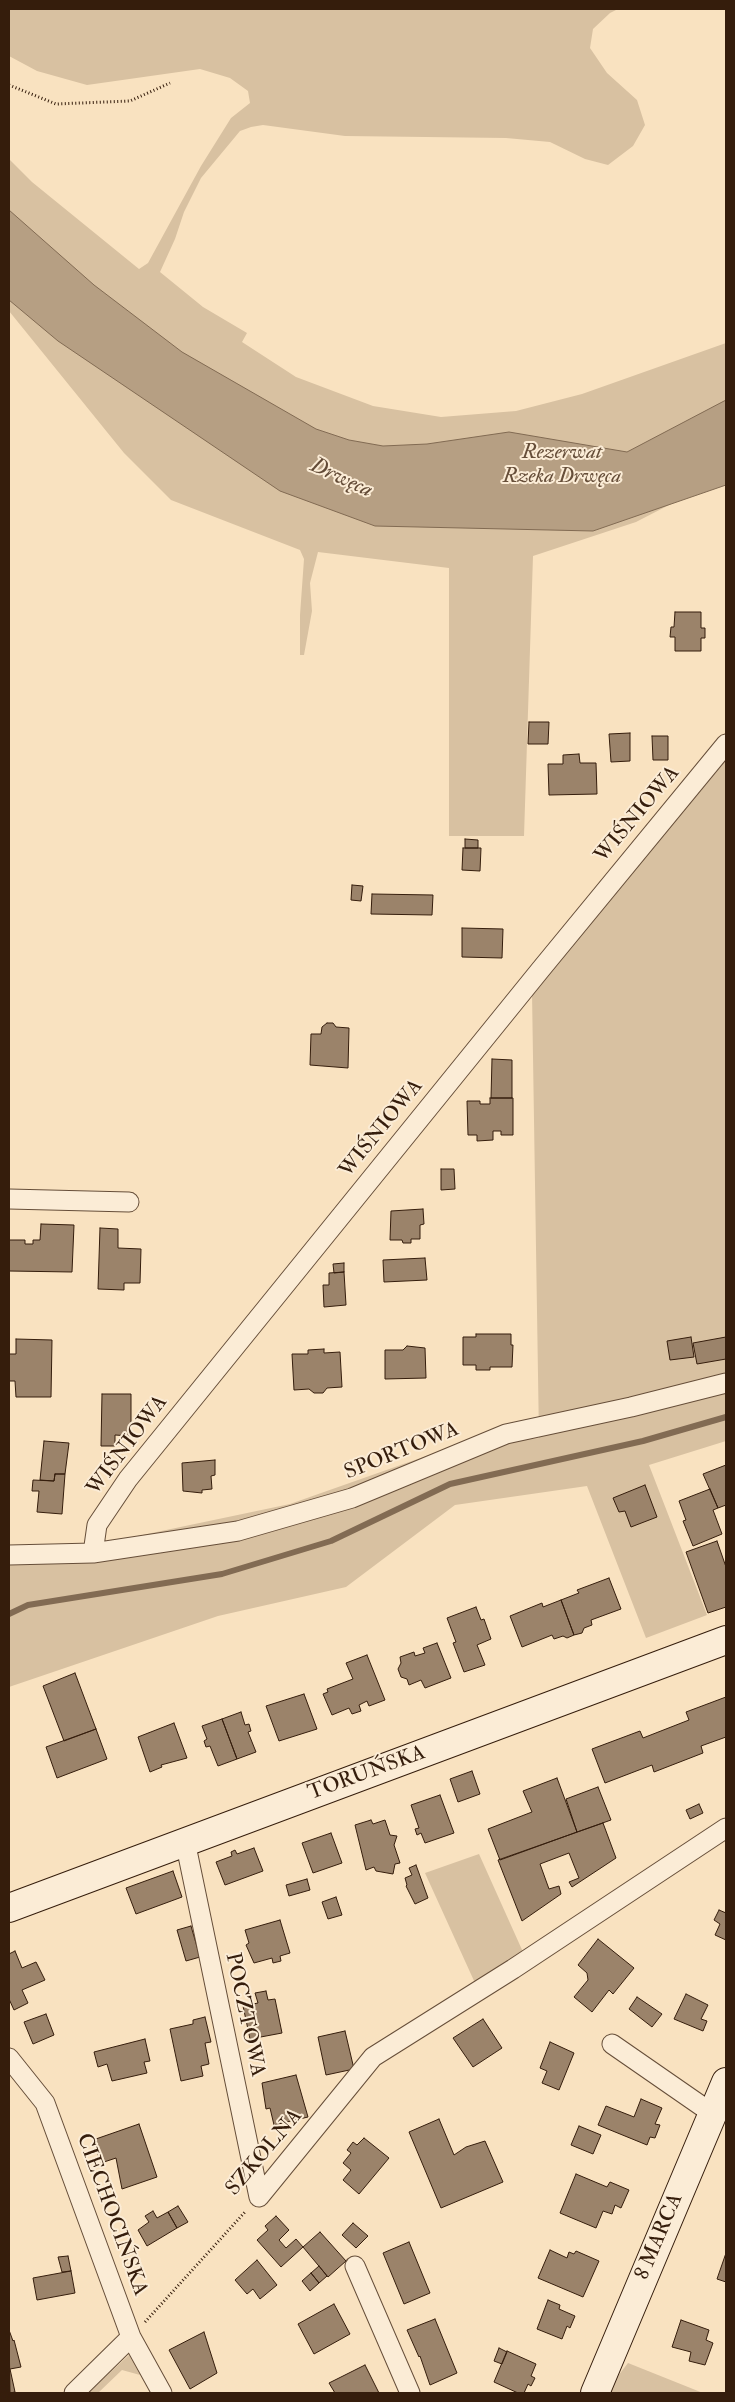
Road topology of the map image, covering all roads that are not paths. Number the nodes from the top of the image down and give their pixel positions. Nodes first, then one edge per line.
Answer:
1 (726, 744) edge
2 (9, 1199) edge
3 (129, 1202) dead end
4 (726, 1383) edge
5 (93, 1553) junction
6 (9, 1555) edge
7 (726, 1640) edge
8 (726, 1828) edge
9 (185, 1842) junction
10 (9, 1908) edge
11 (612, 2044) dead end
12 (9, 2058) edge
13 (726, 2082) edge
14 (712, 2114) junction
15 (259, 2197) joint
16 (355, 2266) dead end
17 (131, 2337) junction
18 (74, 2393) edge
19 (162, 2393) edge
20 (410, 2393) edge
21 (595, 2393) edge

1 - 5 street, WIŚNIOWA
2 - 3 street
4 - 5 street, SPORTOWA
5 - 6 street, SPORTOWA
7 - 9 main road, TORUŃSKA
8 - 15 street, SZKOLNA
9 - 10 main road, TORUŃSKA
9 - 15 street, POCZTOWA
11 - 14 street
12 - 17 street, CIECHOCIŃSKA
13 - 14 main road, 8 MARCA
14 - 21 main road, 8 MARCA
16 - 20 street
17 - 18 street
17 - 19 street, CIECHOCIŃSKA

